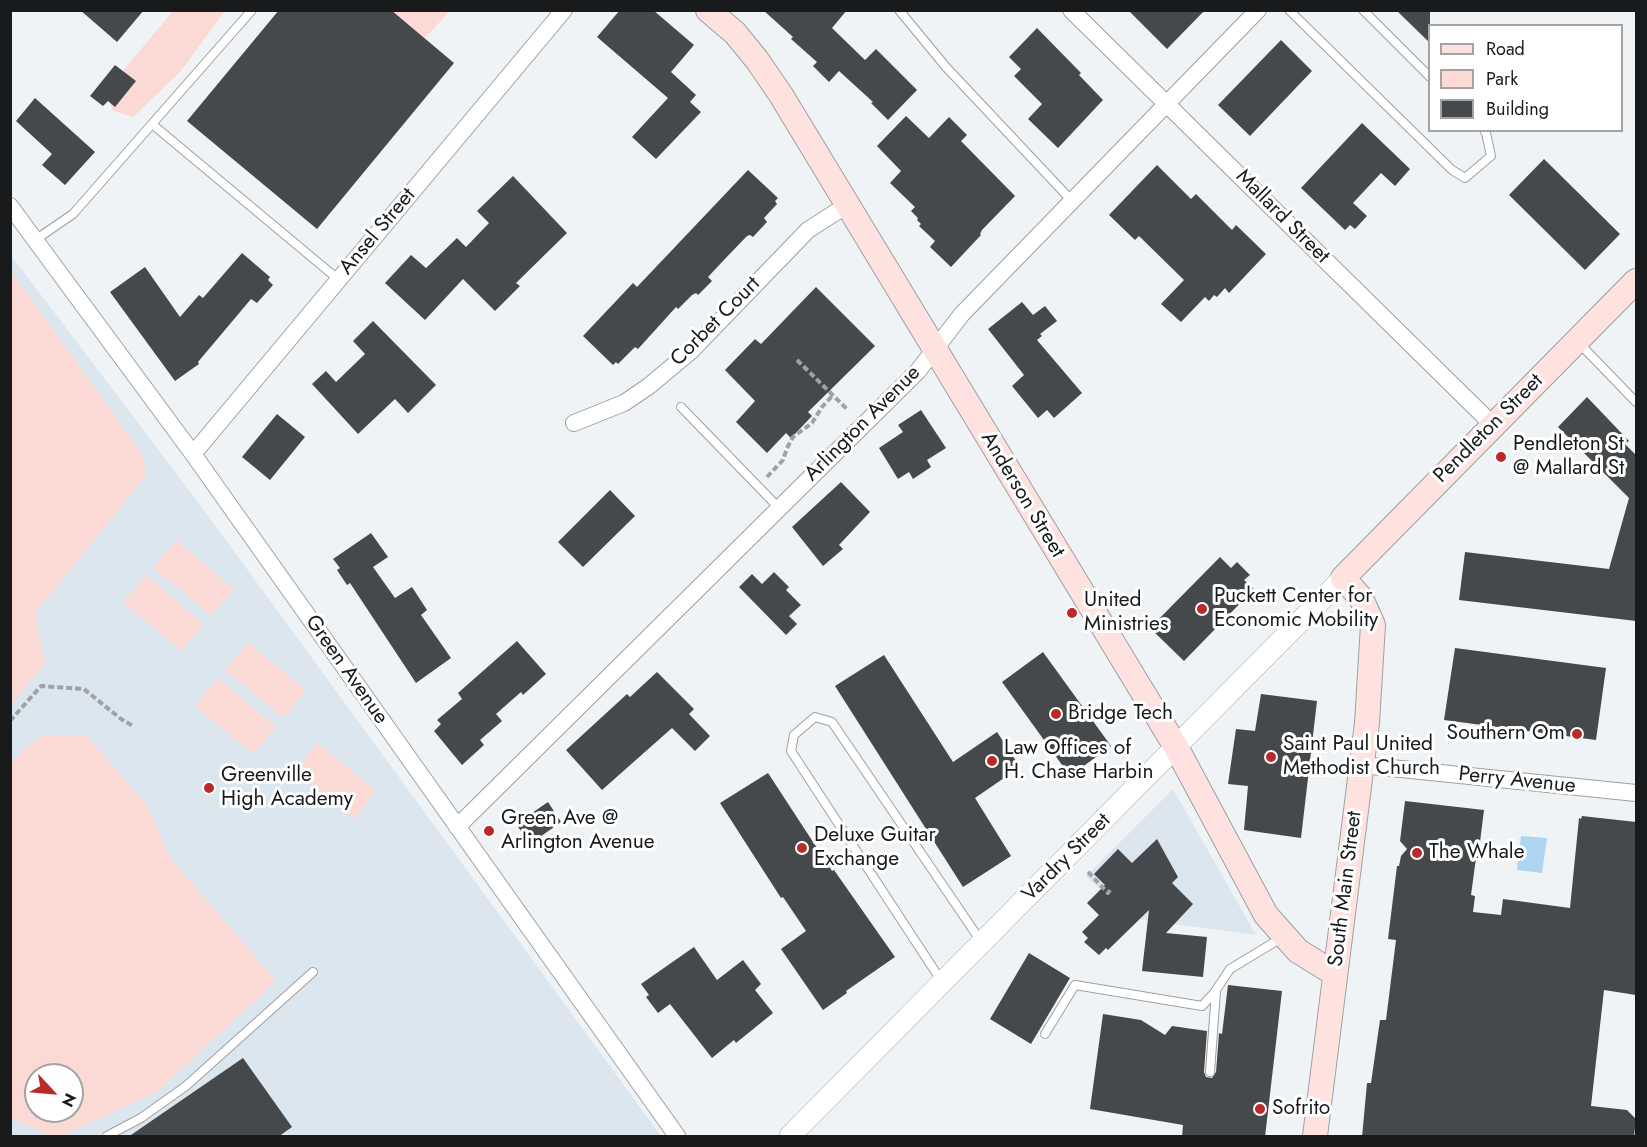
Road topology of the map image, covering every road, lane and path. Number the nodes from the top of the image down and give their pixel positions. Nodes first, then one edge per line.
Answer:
1 (252, 10) edge
2 (564, 10) edge
3 (708, 10) edge
4 (899, 10) edge
5 (1071, 10) edge
6 (1258, 10) edge
7 (1289, 10) edge
8 (1363, 10) edge
9 (1428, 75) edge
10 (1167, 104) junction
11 (152, 124) junction
12 (1485, 132) edge
13 (1072, 201) junction
14 (847, 205) junction
15 (10, 206) edge
16 (35, 240) junction
17 (339, 280) junction
18 (1636, 281) edge
19 (1576, 341) junction
20 (934, 350) junction
21 (797, 360) dead end
22 (833, 395) junction
23 (1636, 402) edge
24 (681, 407) dead end
25 (848, 410) dead end
26 (574, 423) dead end
27 (1493, 425) junction
28 (193, 454) junction
29 (774, 484) dead end
30 (779, 508) junction
31 (1342, 578) junction
32 (1332, 623) dead end
33 (1331, 629) dead end
34 (10, 721) edge
35 (133, 726) dead end
36 (1176, 747) junction
37 (1362, 765) junction
38 (1636, 792) edge
39 (457, 827) junction
40 (1088, 872) dead end
41 (1110, 891) dead end
42 (1283, 937) junction
43 (982, 943) junction
44 (313, 972) dead end
45 (1335, 974) junction
46 (943, 983) junction
47 (1216, 990) junction
48 (1045, 1034) dead end
49 (1210, 1072) dead end
50 (107, 1137) edge
51 (677, 1137) edge
52 (790, 1137) edge
53 (1315, 1137) edge

1 - 11 lane
2 - 17 street, Ansel Street
3 - 14 main road, Anderson Street
4 - 13 lane
5 - 10 street, Mallard Street
6 - 10 street, Arlington Avenue
7 - 12 lane
8 - 9 lane
10 - 13 street, Arlington Avenue
10 - 27 street, Mallard Street
11 - 16 lane
11 - 17 lane
13 - 20 street, Arlington Avenue
14 - 20 main road, Anderson Street
14 - 26 street, Corbet Court
15 - 16 street, Green Avenue
16 - 28 street, Green Avenue
17 - 28 street, Ansel Street
18 - 19 main road, Pendleton Street
19 - 23 lane
19 - 27 main road, Pendleton Street
20 - 30 street, Arlington Avenue
20 - 36 main road, Anderson Street
21 - 22 path
22 - 25 path
22 - 29 path
24 - 30 lane
27 - 31 main road, Pendleton Street
28 - 39 street, Green Avenue
30 - 39 street, Arlington Avenue
31 - 36 street, Vardry Street
31 - 37 main road, South Main Street
32 - 33 path
34 - 35 path
36 - 42 main road, Anderson Street
36 - 43 street, Vardry Street
37 - 38 street, Perry Avenue
37 - 45 main road, South Main Street
39 - 51 street, Green Avenue
40 - 41 path
42 - 45 main road, Anderson Street
42 - 47 lane
43 - 46 street, Vardry Street
43 - 46 lane
44 - 50 lane
45 - 53 main road, South Main Street
46 - 52 street, Vardry Street
47 - 48 lane
47 - 49 lane

